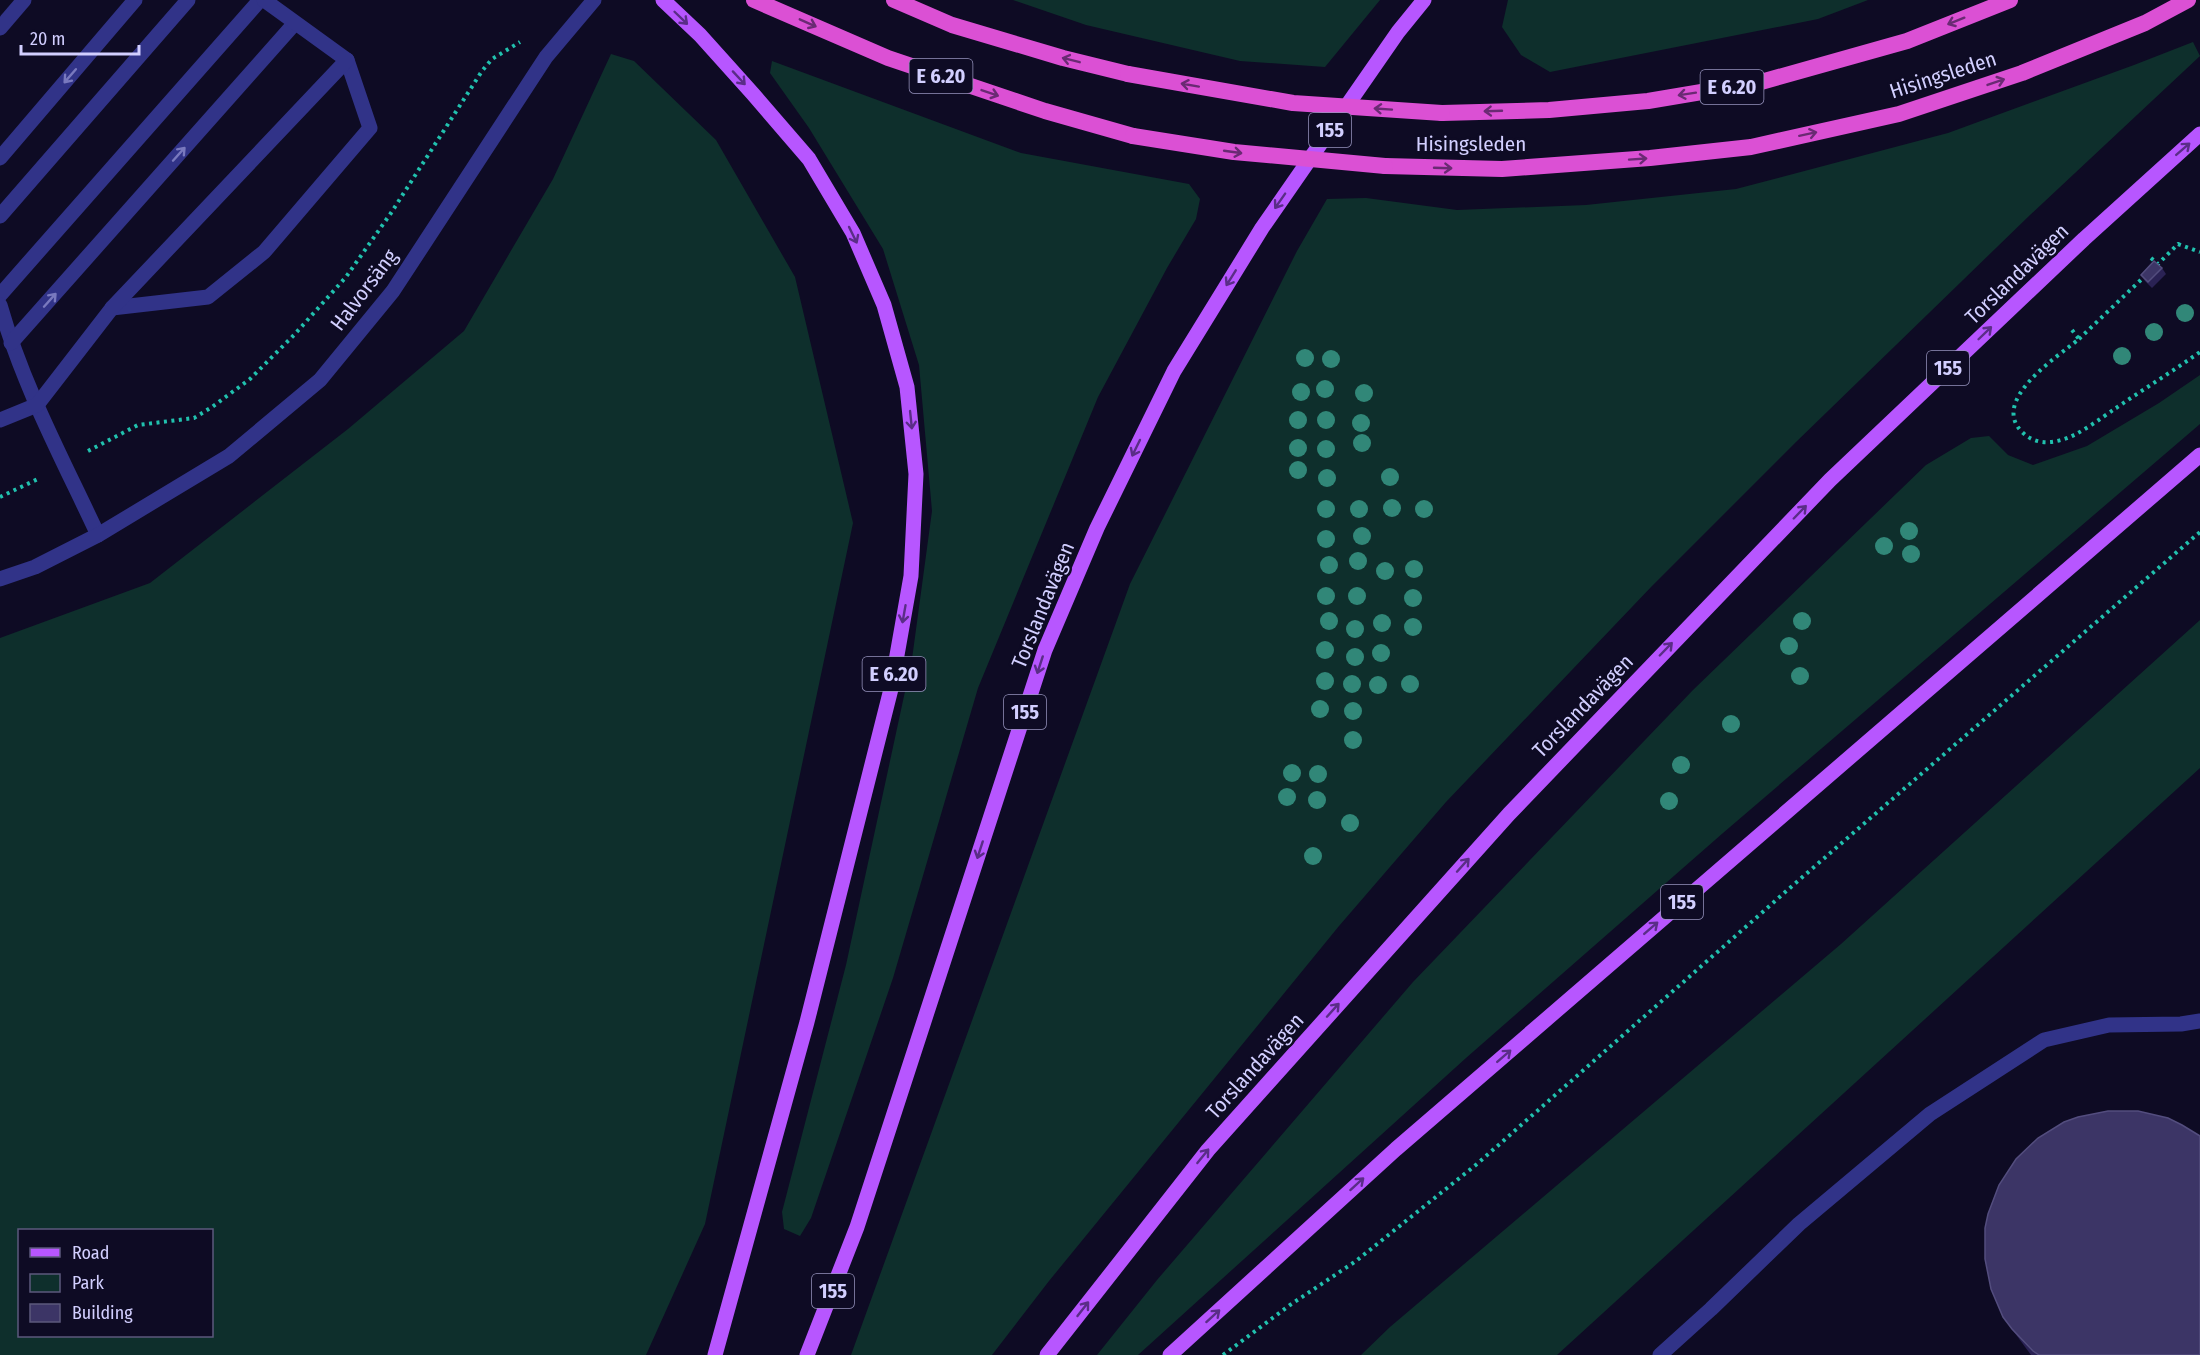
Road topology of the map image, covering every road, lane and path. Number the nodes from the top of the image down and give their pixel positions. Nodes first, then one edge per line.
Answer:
1 (24, 0) edge
2 (135, 0) edge
3 (188, 0) edge
4 (262, 0) edge
5 (594, 0) edge
6 (663, 0) edge
7 (754, 0) edge
8 (894, 0) edge
9 (1424, 0) edge
10 (2010, 0) edge
11 (2187, 0) edge
12 (295, 23) junction
13 (0, 28) edge
14 (524, 39) dead end
15 (347, 60) junction
16 (2200, 134) edge
17 (0, 158) edge
18 (0, 216) edge
19 (2200, 252) edge
20 (2151, 258) dead end
21 (2158, 264) junction
22 (0, 295) edge
23 (0, 305) edge
24 (112, 308) junction
25 (2072, 330) dead end
26 (2079, 339) junction
27 (11, 343) junction
28 (2200, 351) edge
29 (37, 405) junction
30 (0, 420) edge
31 (111, 439) dead end
32 (2200, 455) edge
33 (19, 489) dead end
34 (0, 497) edge
35 (2200, 532) edge
36 (98, 535) junction
37 (0, 579) edge
38 (2200, 1021) edge
39 (715, 1355) edge
40 (807, 1355) edge
41 (1047, 1355) edge
42 (1170, 1355) edge
43 (1223, 1355) edge
44 (1660, 1355) edge

1 - 13 street
2 -> 17 street
3 - 18 street
4 - 12 street
4 - 22 street
5 - 36 street, Halvorsäng
6 -> 39 main road, E 6.20
7 -> 11 highway, Hisingsleden / E 6.20, bridge
10 -> 8 highway, Hisingsleden / E 6.20, bridge
9 -> 40 main road, Torslandavägen / 155
12 - 15 street
27 -> 12 street
14 - 31 path
15 - 24 street
15 - 24 street
41 -> 16 main road, Torslandavägen / 155
19 - 21 path
20 - 21 path
21 - 26 path
23 - 27 street
24 - 29 street
25 - 26 path
26 - 28 path
27 - 29 street
29 - 30 street
29 - 36 street
42 -> 32 main road, 155
33 - 34 path
35 - 43 path
36 - 37 street, Halvorsäng
38 - 44 street

